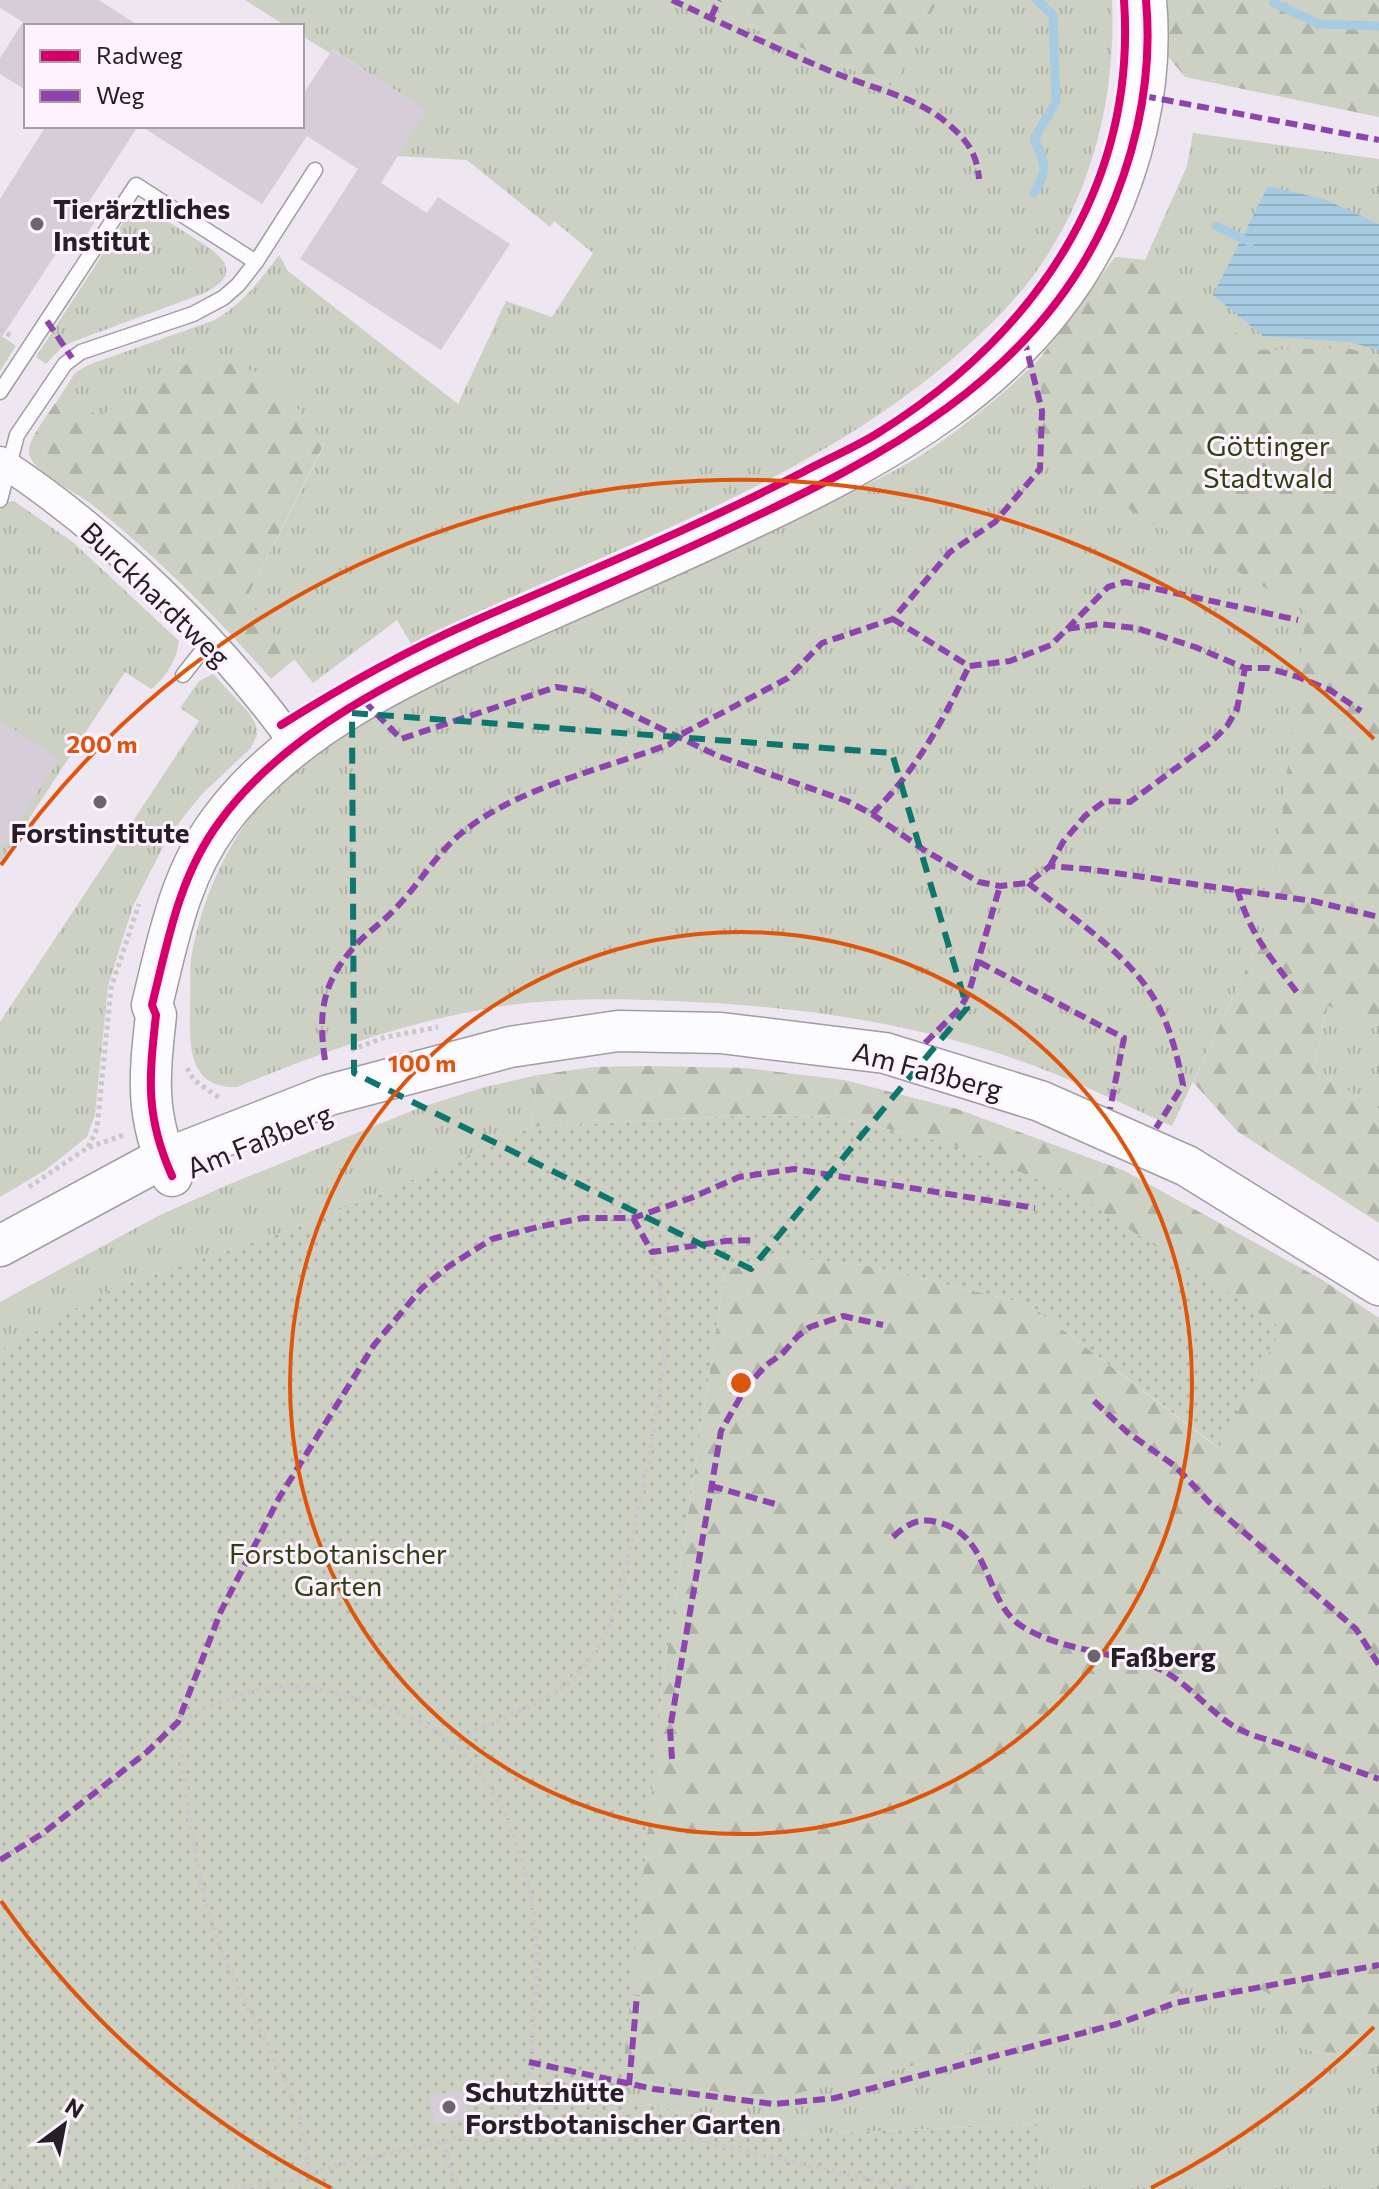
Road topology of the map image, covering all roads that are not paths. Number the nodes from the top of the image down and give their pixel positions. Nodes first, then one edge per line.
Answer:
1 (1146, 0) edge
2 (315, 170) dead end
3 (256, 262) junction
4 (0, 392) edge
5 (3, 458) edge
6 (0, 500) edge
7 (209, 642) junction
8 (183, 675) dead end
9 (295, 745) junction
10 (161, 1171) junction
11 (0, 1246) edge
12 (0, 1260) edge
13 (1379, 1285) edge

1 - 9 street
2 - 3 lane
3 - 4 lane
3 - 5 lane
5 - 6 lane
5 - 7 street, Burckhardtweg
7 - 8 lane
7 - 9 street, Burckhardtweg
9 - 10 street
10 - 11 street, Am Faßberg
10 - 12 street, Am Faßberg
10 - 13 street, Am Faßberg

